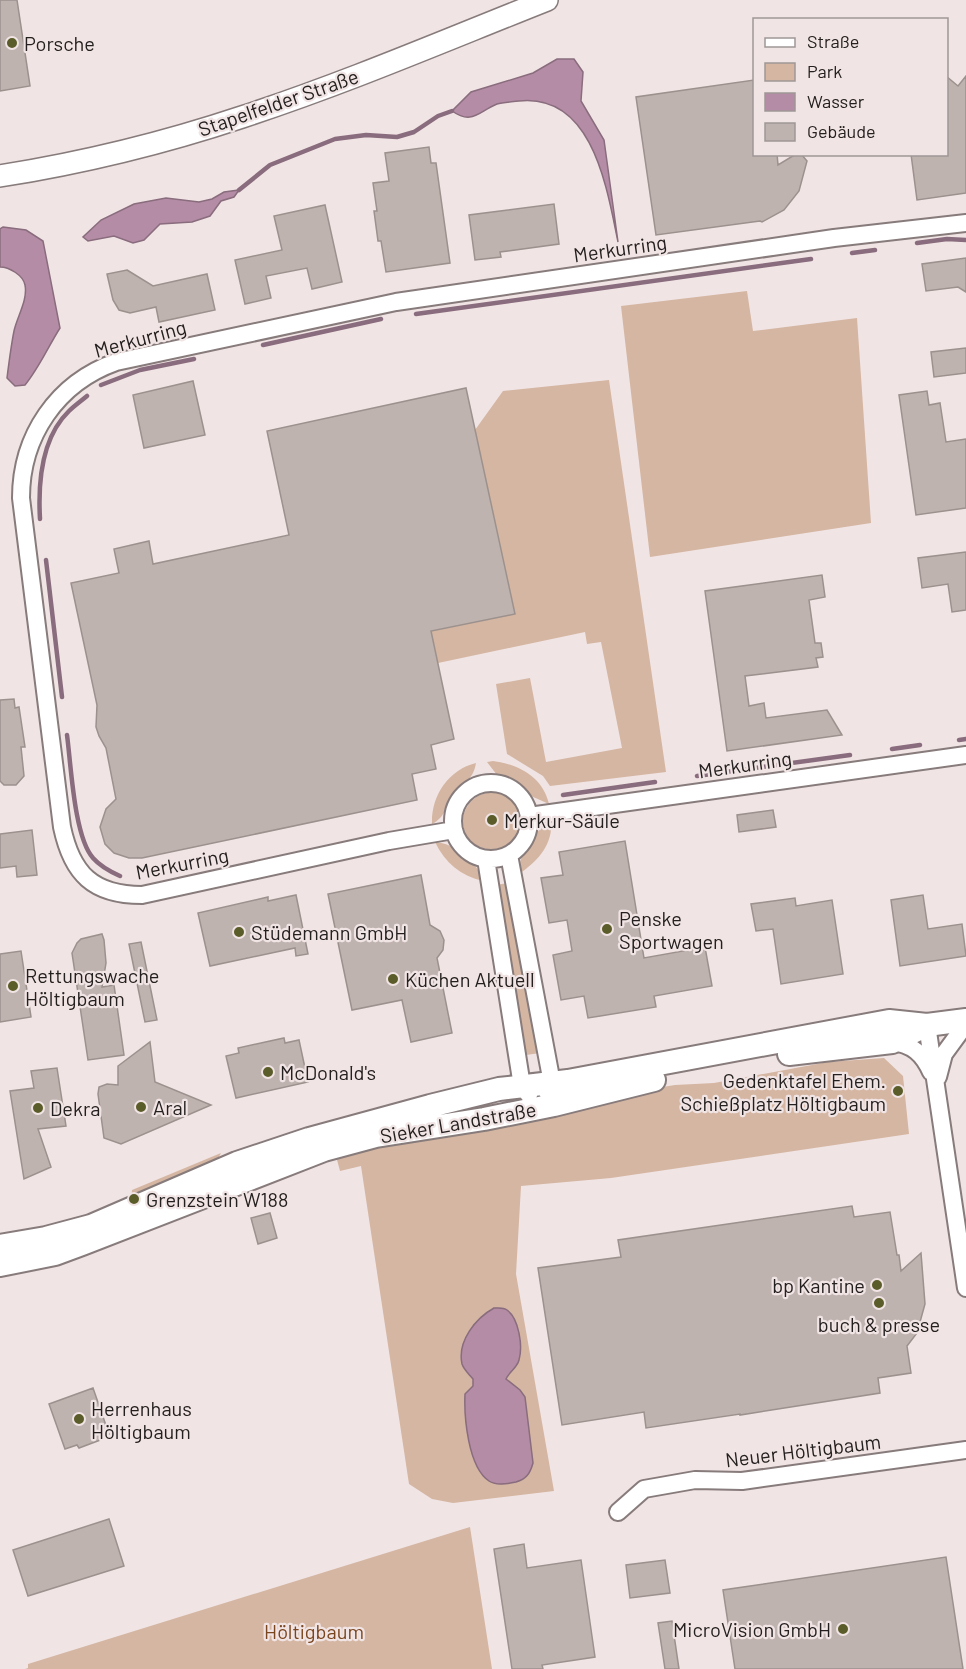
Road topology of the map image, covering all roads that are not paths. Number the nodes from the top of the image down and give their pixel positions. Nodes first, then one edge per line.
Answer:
1 (547, 0) edge
2 (0, 176) edge
3 (966, 223) edge
4 (966, 755) edge
5 (529, 816) junction
6 (454, 830) junction
7 (509, 855) junction
8 (486, 859) junction
9 (966, 1022) edge
10 (927, 1025) junction
11 (892, 1042) junction
12 (552, 1083) junction
13 (522, 1086) junction
14 (937, 1087) junction
15 (539, 1108) junction
16 (0, 1246) edge
17 (0, 1265) edge
18 (966, 1288) edge
19 (966, 1450) edge
20 (618, 1512) dead end

1 - 2 street, Stapelfelder Straße
3 - 6 street, Merkurring
4 - 5 street, Merkurring
5 - 6 street
5 - 7 street
6 - 8 street
7 - 8 street
7 - 12 street
8 - 13 street
9 - 10 main road, Sieker Landstraße
9 - 14 street
10 - 11 main road, Sieker Landstraße
10 - 12 main road, Sieker Landstraße
10 - 14 street
11 - 14 street
11 - 15 main road, Sieker Landstraße
12 - 13 main road, Sieker Landstraße
12 - 15 street
13 - 15 street
13 - 16 main road, Sieker Landstraße
14 - 18 street
15 - 17 main road, Sieker Landstraße
19 - 20 street, Neuer Höltigbaum

